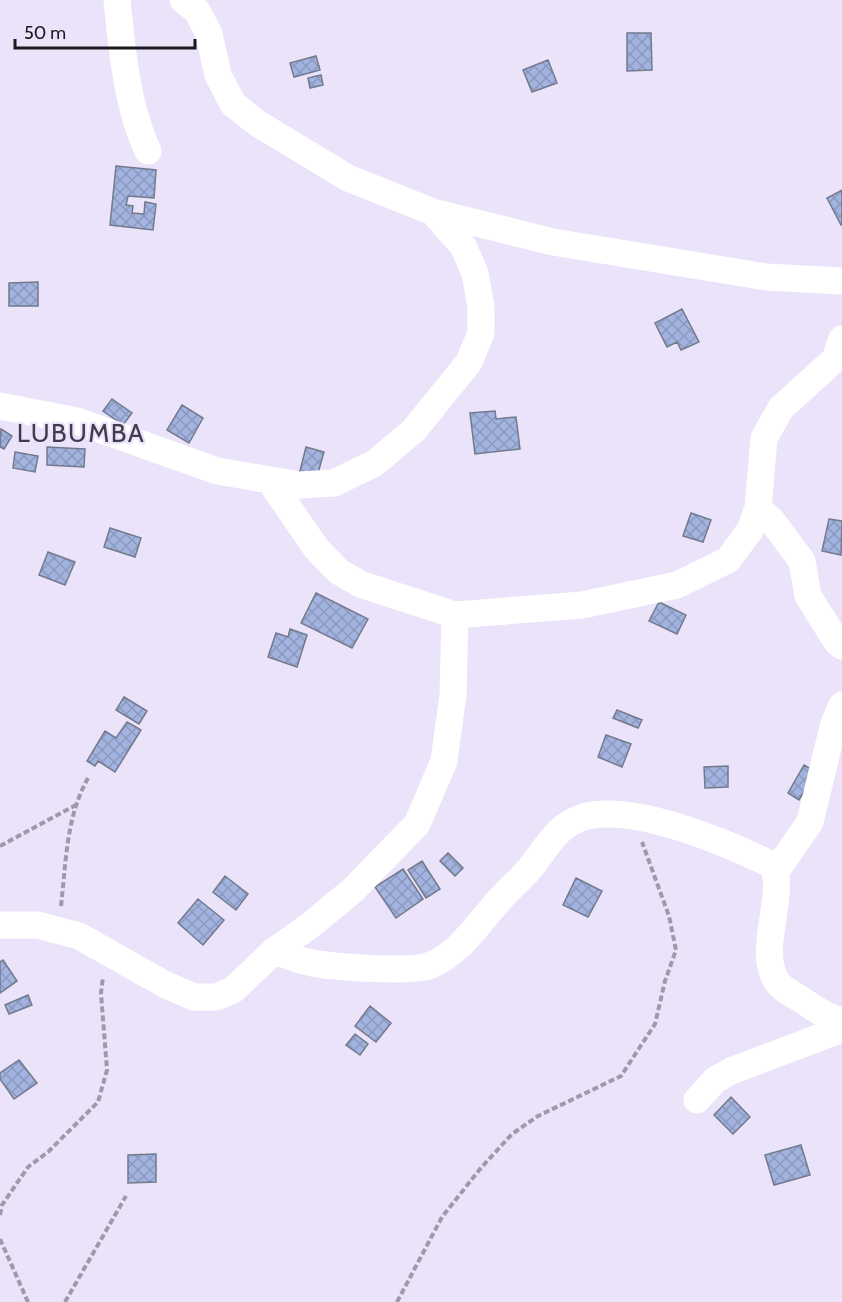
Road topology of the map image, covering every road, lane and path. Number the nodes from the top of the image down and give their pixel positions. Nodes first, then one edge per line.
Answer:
1 (117, 0) edge
2 (183, 0) edge
3 (148, 151) dead end
4 (433, 212) junction
5 (842, 281) edge
6 (842, 339) edge
7 (0, 406) edge
8 (270, 481) junction
9 (758, 508) junction
10 (455, 615) junction
11 (842, 646) edge
12 (842, 705) edge
13 (88, 778) dead end
14 (76, 805) junction
15 (630, 816) junction
16 (0, 846) edge
17 (776, 871) junction
18 (0, 925) edge
19 (58, 930) junction
20 (274, 951) junction
21 (114, 955) junction
22 (842, 1021) edge
23 (842, 1029) edge
24 (697, 1100) dead end
25 (126, 1197) dead end
26 (0, 1215) edge
27 (0, 1239) edge
28 (28, 1302) edge
29 (65, 1302) edge
30 (397, 1302) edge

1 - 3 street
2 - 4 street
4 - 5 street
4 - 8 street
6 - 9 street
7 - 8 street
8 - 10 street
9 - 10 street
9 - 11 street
10 - 20 street
12 - 17 street
13 - 14 path
14 - 16 path
14 - 19 path
15 - 17 street
15 - 20 street
15 - 30 path
17 - 22 street
18 - 19 street
19 - 21 street
20 - 21 street
21 - 26 path
23 - 24 street
25 - 29 path
27 - 28 path

